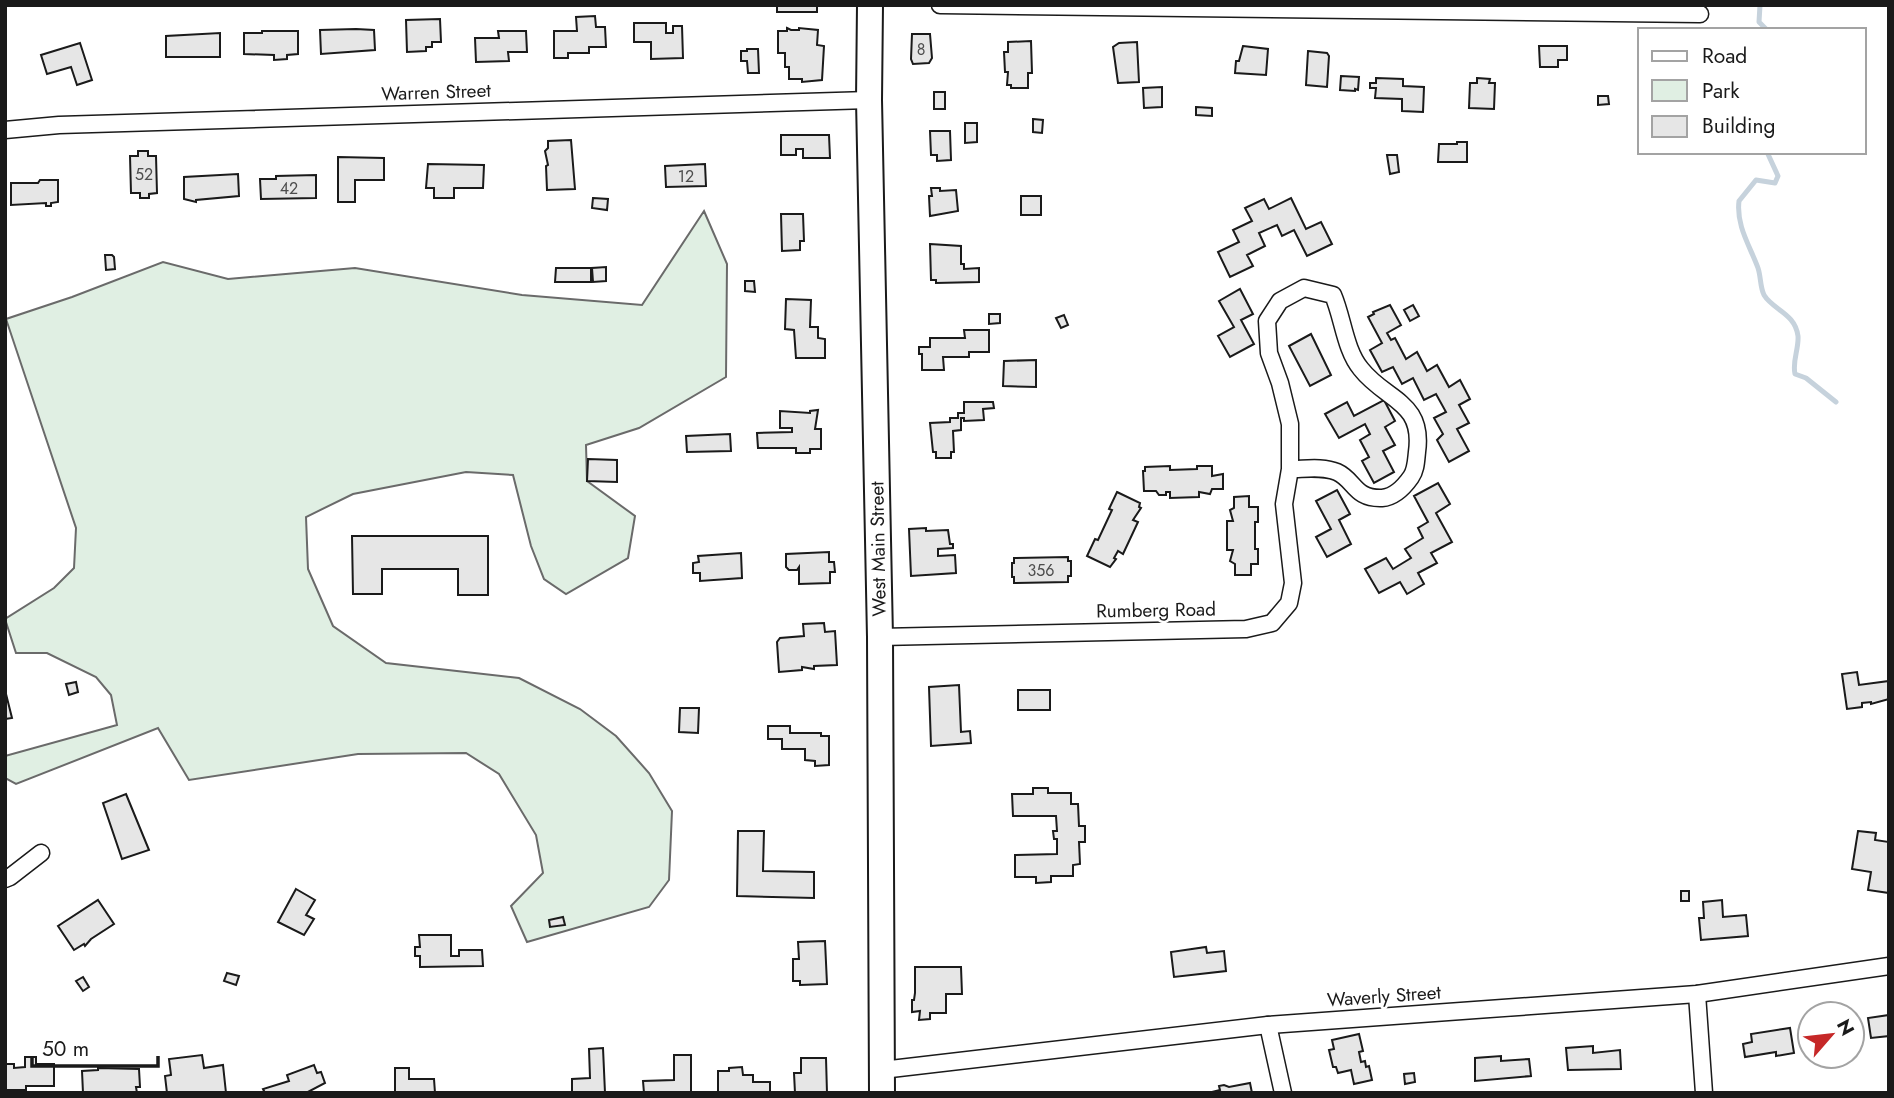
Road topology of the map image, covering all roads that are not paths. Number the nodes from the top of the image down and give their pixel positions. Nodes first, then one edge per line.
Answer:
1 (870, 5) edge
2 (940, 5) edge
3 (1700, 14) dead end
4 (869, 100) junction
5 (5, 130) edge
6 (1290, 469) junction
7 (880, 638) junction
8 (41, 853) dead end
9 (5, 879) edge
10 (1889, 966) edge
11 (1697, 994) junction
12 (1268, 1025) junction
13 (882, 1081) edge
14 (1283, 1093) edge
15 (1704, 1093) edge

1 - 4 main road, West Main Street
2 - 3 street
4 - 5 street, Warren Street
4 - 7 main road, West Main Street
6 - 6 street, Rumberg Road
6 - 7 street, Rumberg Road
7 - 13 main road, West Main Street
8 - 9 street
10 - 11 street, Waverly Street
11 - 12 street, Waverly Street
11 - 15 street
12 - 13 street, Waverly Street
12 - 14 street

